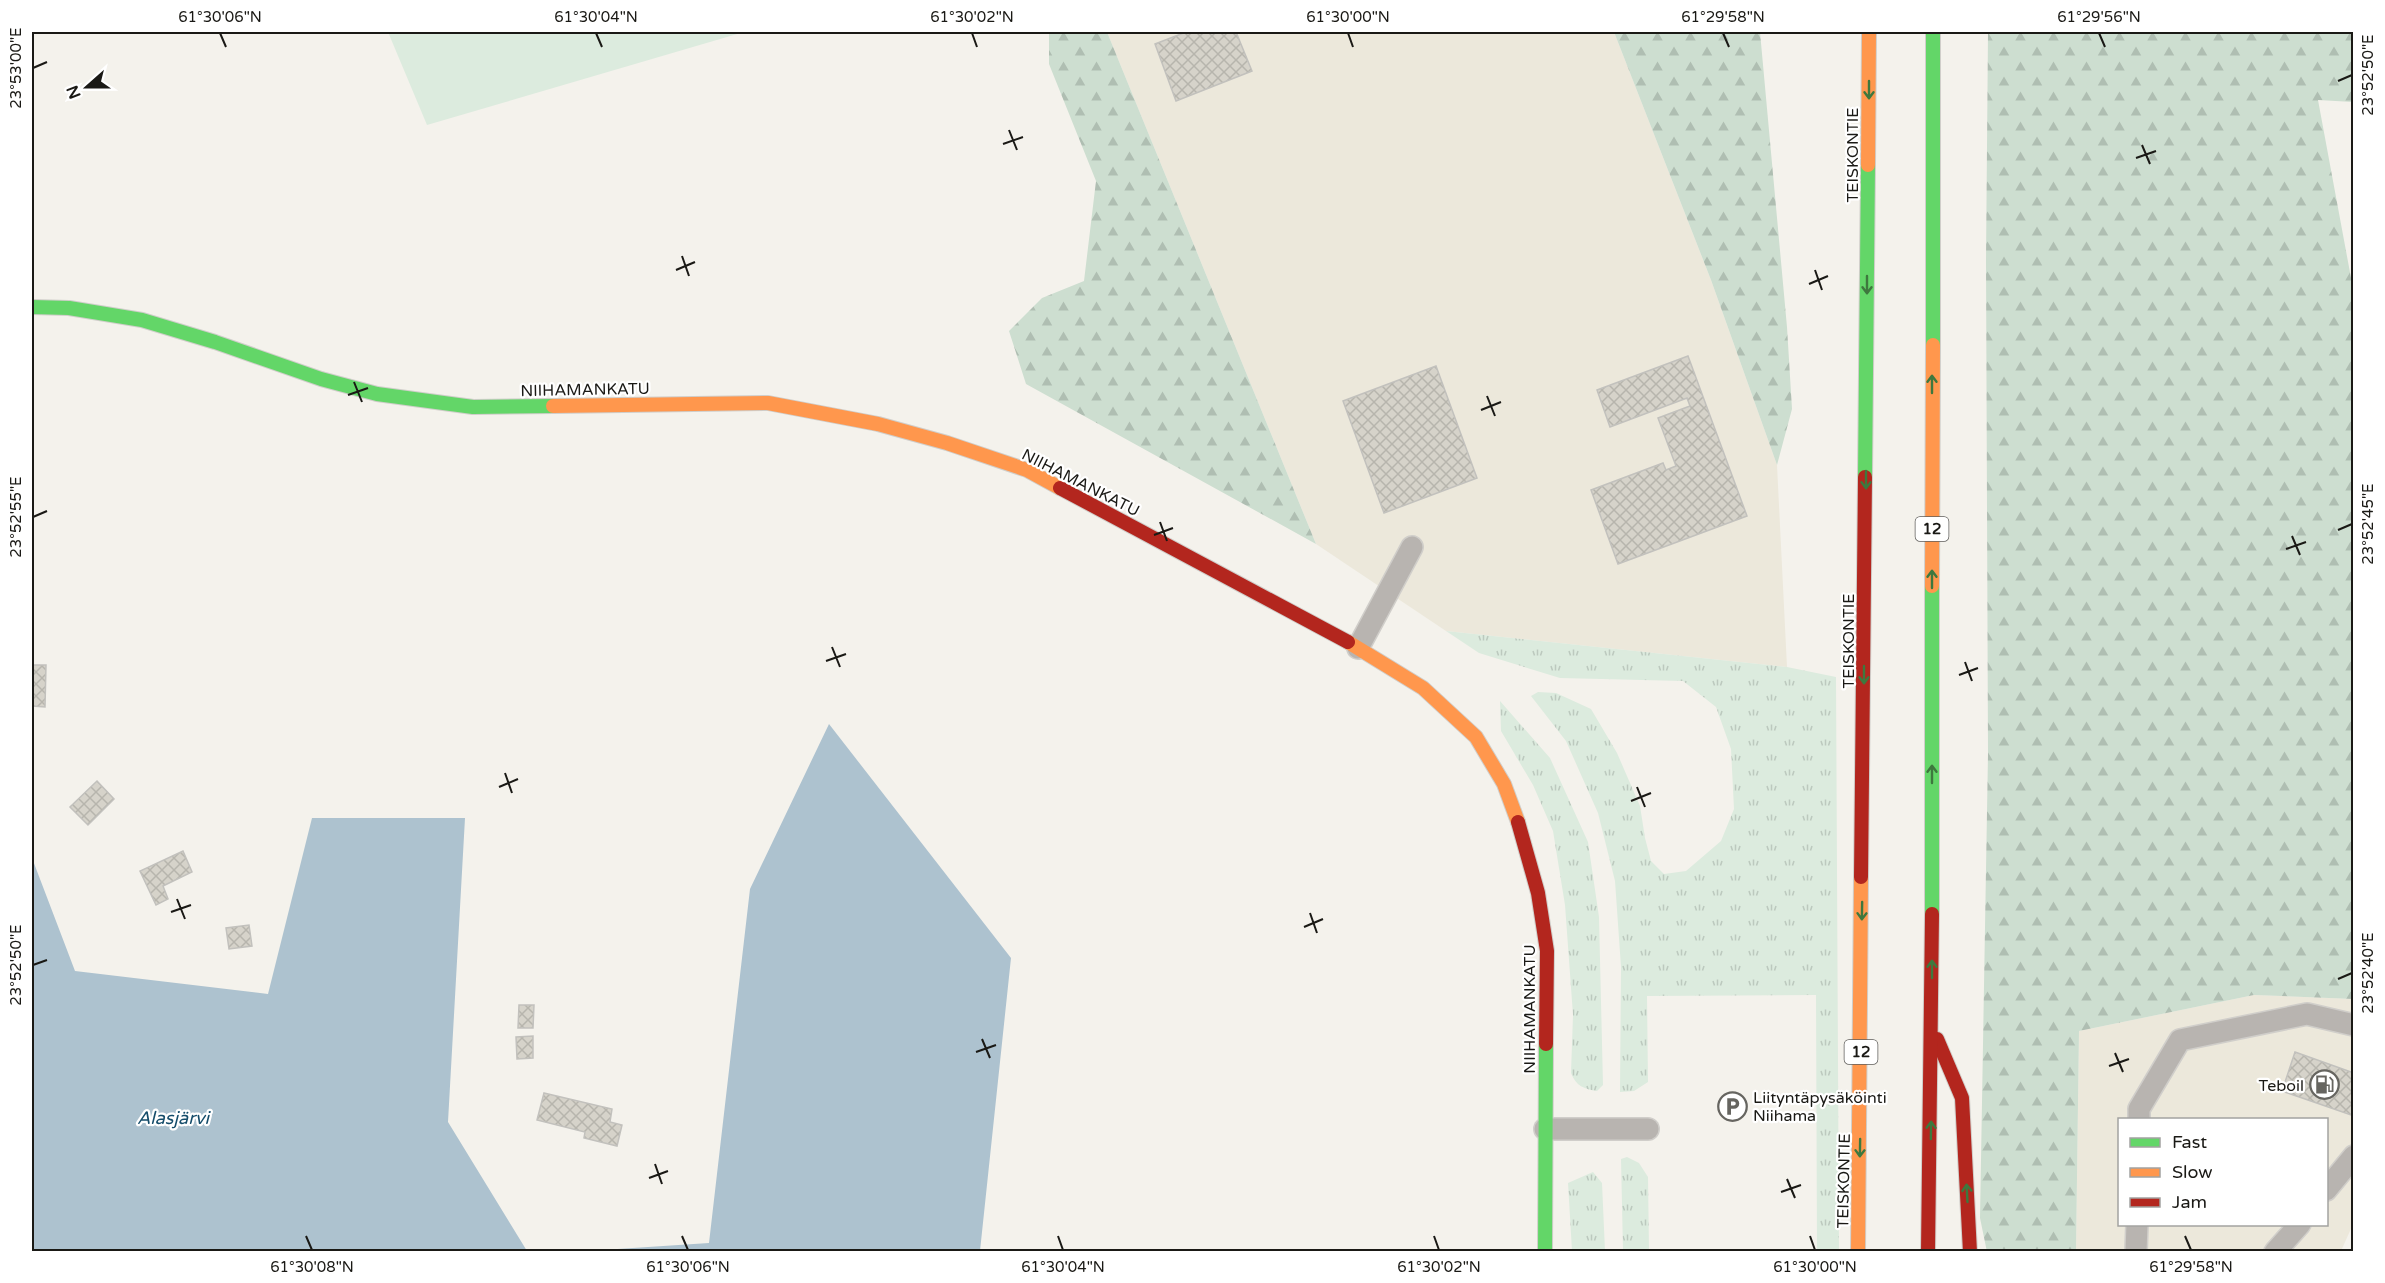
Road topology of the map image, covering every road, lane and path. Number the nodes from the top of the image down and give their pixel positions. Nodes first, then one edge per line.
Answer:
1 (1869, 32) edge
2 (1933, 32) edge
3 (32, 307) edge
4 (1412, 547) dead end
5 (1358, 648) junction
6 (2354, 1025) edge
7 (1932, 1028) junction
8 (2139, 1118) edge
9 (1545, 1129) junction
10 (1648, 1129) dead end
11 (2354, 1156) edge
12 (2328, 1188) edge
13 (2137, 1226) edge
14 (2298, 1226) edge
15 (1545, 1251) edge
16 (1858, 1251) edge
17 (1928, 1251) edge
18 (1970, 1251) edge
19 (2136, 1251) edge
20 (2275, 1251) edge

1 -> 16 main road, TEISKONTIE / 12
7 -> 2 main road, 12
3 - 5 main road, NIIHAMANKATU
4 - 5 lane
5 - 9 main road, NIIHAMANKATU
6 - 8 lane
17 -> 7 main road, 12
18 -> 7 main road
9 - 10 lane
9 - 15 main road, NIIHAMANKATU
11 - 12 lane
13 - 19 lane
14 - 20 lane

